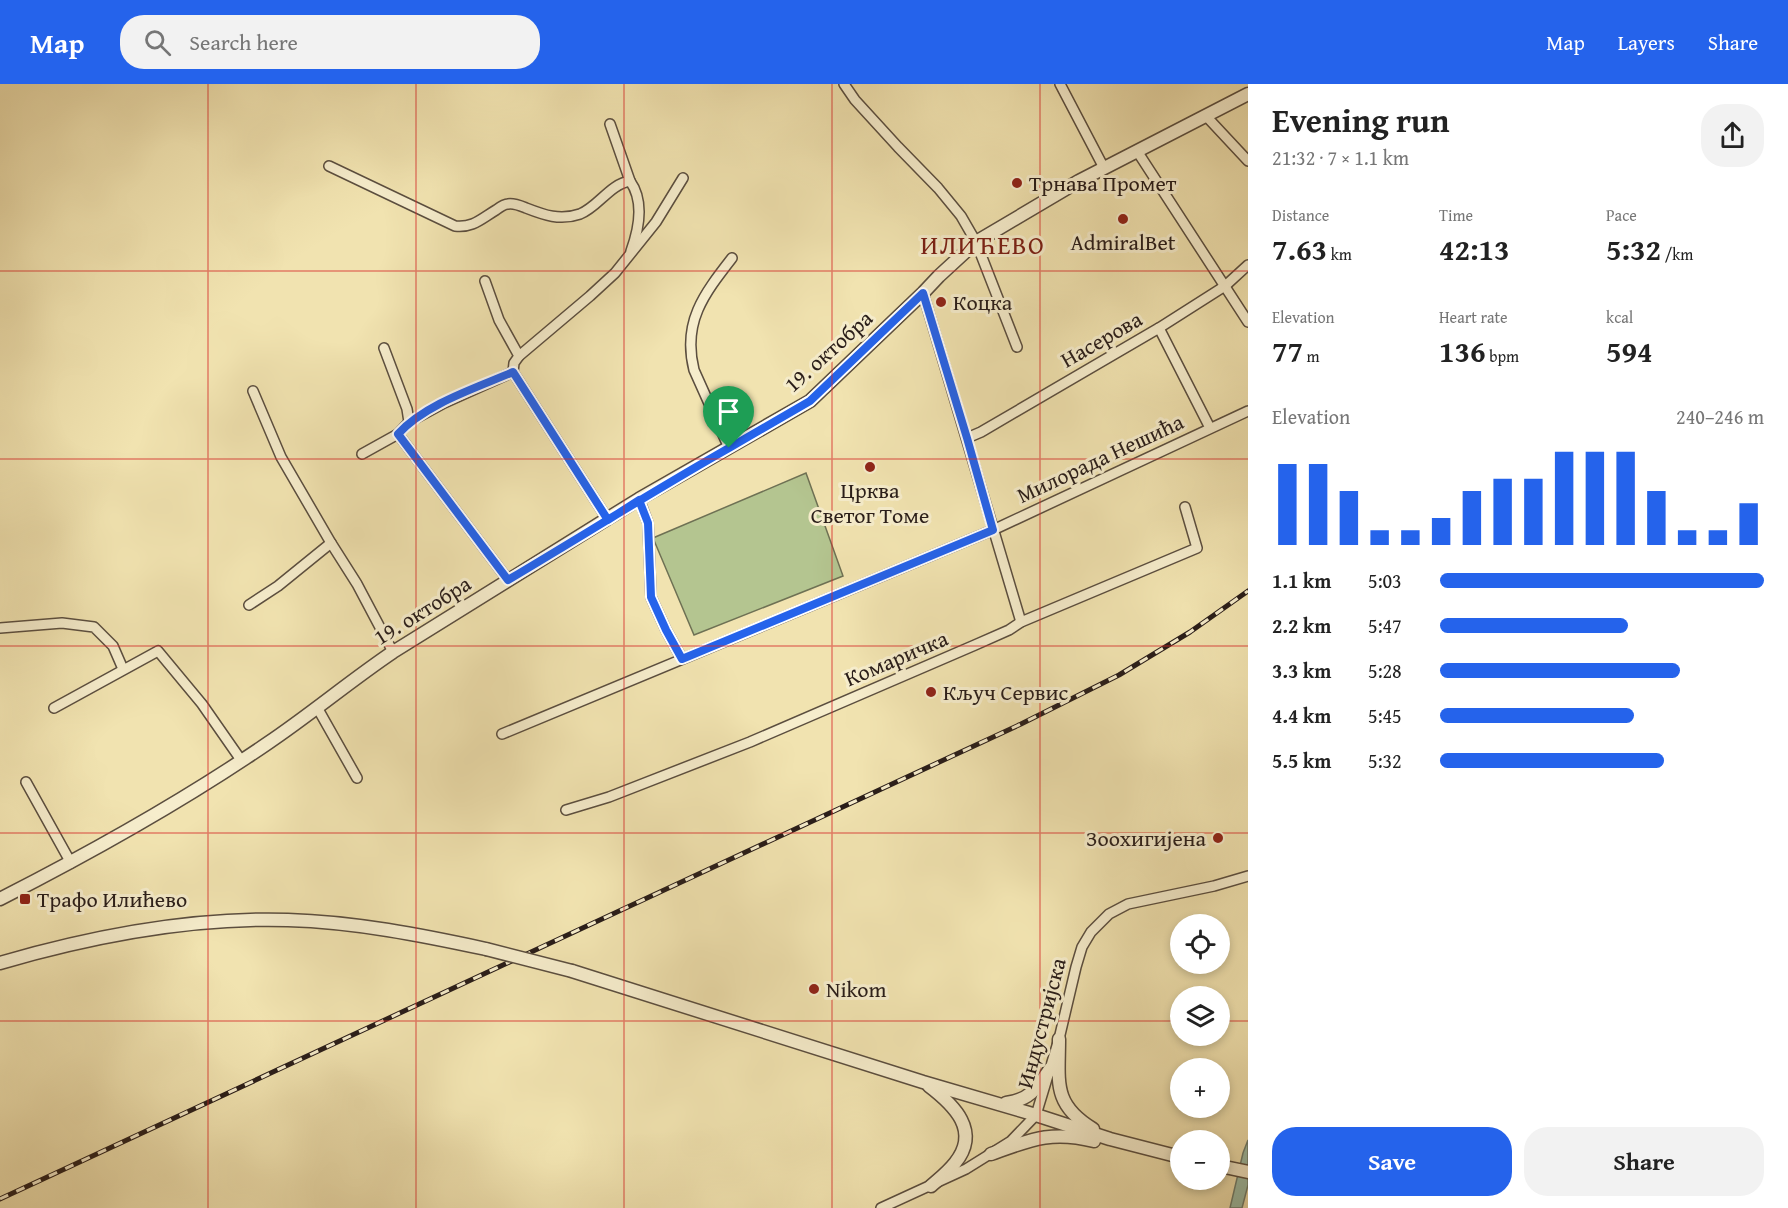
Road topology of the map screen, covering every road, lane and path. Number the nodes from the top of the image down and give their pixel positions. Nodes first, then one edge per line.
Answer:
1 (844, 84) edge
2 (1060, 84) edge
3 (1248, 94) edge
4 (1206, 116) junction
5 (610, 124) dead end
6 (1137, 151) junction
7 (1248, 161) edge
8 (329, 166) dead end
9 (1104, 168) junction
10 (683, 178) dead end
11 (630, 182) junction
12 (976, 242) junction
13 (631, 251) junction
14 (732, 258) dead end
15 (1248, 265) edge
16 (485, 281) dead end
17 (1225, 286) junction
18 (923, 293) junction
19 (1248, 322) edge
20 (1159, 328) junction
21 (1017, 347) dead end
22 (384, 348) dead end
23 (519, 356) junction
24 (513, 372) junction
25 (253, 391) dead end
26 (1248, 411) edge
27 (409, 422) junction
28 (1210, 428) junction
29 (398, 434) junction
30 (967, 438) junction
31 (729, 448) junction
32 (362, 454) dead end
33 (639, 500) junction
34 (1185, 507) dead end
35 (608, 520) junction
36 (993, 530) junction
37 (331, 543) junction
38 (508, 580) junction
39 (249, 604) dead end
40 (1021, 622) junction
41 (0, 628) edge
42 (393, 652) junction
43 (682, 659) junction
44 (123, 669) junction
45 (54, 708) dead end
46 (318, 709) junction
47 (502, 734) dead end
48 (242, 760) junction
49 (357, 778) dead end
50 (26, 782) dead end
51 (566, 810) dead end
52 (71, 862) junction
53 (1248, 876) edge
54 (0, 899) edge
55 (1, 962) edge
56 (1059, 1039) junction
57 (1050, 1069) junction
58 (923, 1082) junction
59 (998, 1103) junction
60 (1036, 1115) junction
61 (1110, 1139) junction
62 (1154, 1151) junction
63 (991, 1154) junction
64 (1170, 1155) edge
65 (1230, 1168) edge
66 (1248, 1172) edge
67 (931, 1186) junction
68 (881, 1208) edge

1 - 12 street
2 - 9 street
3 - 4 street, 19. октобра
4 - 6 street, 19. октобра
4 - 7 street
5 - 11 street
6 - 9 street, 19. октобра
6 - 17 street
8 - 11 street
9 - 12 street, 19. октобра
10 - 13 street
11 - 13 street
12 - 18 street, 19. октобра
12 - 21 street
13 - 23 street
14 - 31 street
15 - 17 street, Насерова
16 - 23 street
17 - 19 street
17 - 20 street, Насерова
18 - 30 street
18 - 31 street, 19. октобра
20 - 28 street
20 - 30 street, Насерова
22 - 27 street
23 - 24 street
24 - 27 street
24 - 35 street
25 - 37 street
26 - 28 street, Милорада Нешића
27 - 29 street
28 - 36 street, Милорада Нешића
29 - 32 street
29 - 38 street
30 - 36 street
31 - 33 street, 19. октобра
33 - 35 street, 19. октобра
33 - 43 street
34 - 40 street, Комаричка
35 - 38 street, 19. октобра
36 - 40 street
36 - 43 street, Милорада Нешића
37 - 39 street
37 - 42 street
38 - 42 street, 19. октобра
40 - 51 street, Комаричка
41 - 44 street
42 - 46 street, 19. октобра
43 - 47 street, Милорада Нешића
44 - 45 street
44 - 48 street
46 - 48 street, 19. октобра
46 - 49 street
48 - 52 street, 19. октобра
50 - 52 street
52 - 54 street, 19. октобра
53 - 56 street, Индустријска
55 - 58 street, bridge
56 - 57 street, Индустријска
56 - 61 street
57 - 59 street
57 - 60 street, Индустријска
58 - 59 street
58 - 67 street
59 - 60 street
60 - 61 street
60 - 63 street, Индустријска
61 - 62 street
62 - 63 street
62 - 64 street
63 - 67 street, Индустријска
65 - 66 street
67 - 68 street, Индустријска

